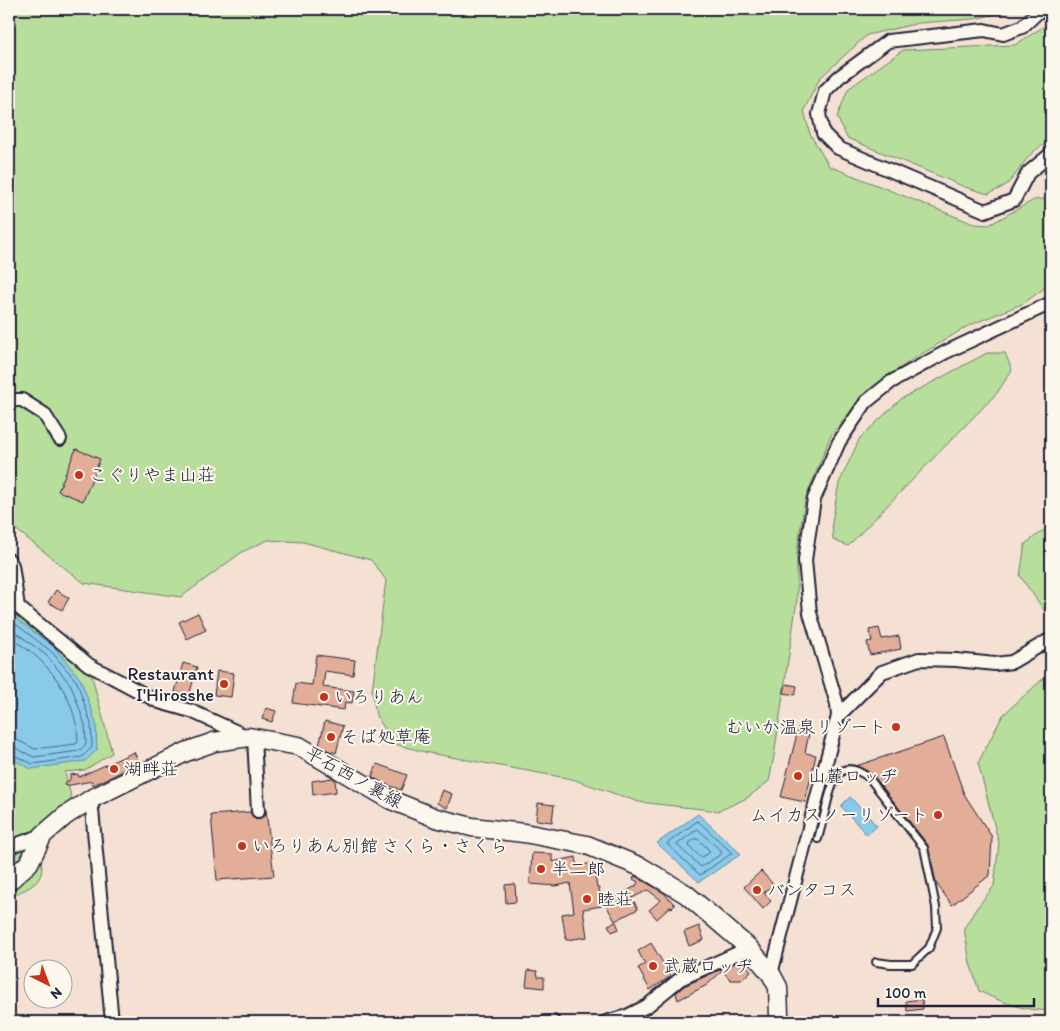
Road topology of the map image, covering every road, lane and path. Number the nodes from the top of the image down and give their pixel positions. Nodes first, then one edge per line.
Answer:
1 (1049, 9) edge
2 (1051, 154) edge
3 (1051, 303) edge
4 (9, 400) edge
5 (60, 439) dead end
6 (9, 560) edge
7 (1051, 639) edge
8 (838, 716) junction
9 (252, 738) junction
10 (91, 800) junction
11 (258, 811) dead end
12 (43, 835) junction
13 (818, 839) dead end
14 (9, 847) edge
15 (9, 881) edge
16 (749, 948) junction
17 (876, 962) dead end
18 (770, 974) junction
19 (112, 1022) edge
20 (544, 1022) edge
21 (553, 1022) edge
22 (606, 1022) edge
23 (778, 1022) edge

1 - 2 street
3 - 8 street
4 - 5 street
6 - 9 street
7 - 8 street
8 - 18 street
9 - 10 main road, 平石西ノ裏線
9 - 11 street
9 - 16 main road, 平石西ノ裏線
10 - 12 main road, 平石西ノ裏線
10 - 19 street
12 - 14 street
12 - 15 main road, 平石西ノ裏線
13 - 17 lane
16 - 18 main road, 平石西ノ裏線
16 - 22 street
18 - 23 main road, 平石西ノ裏線
20 - 21 street

